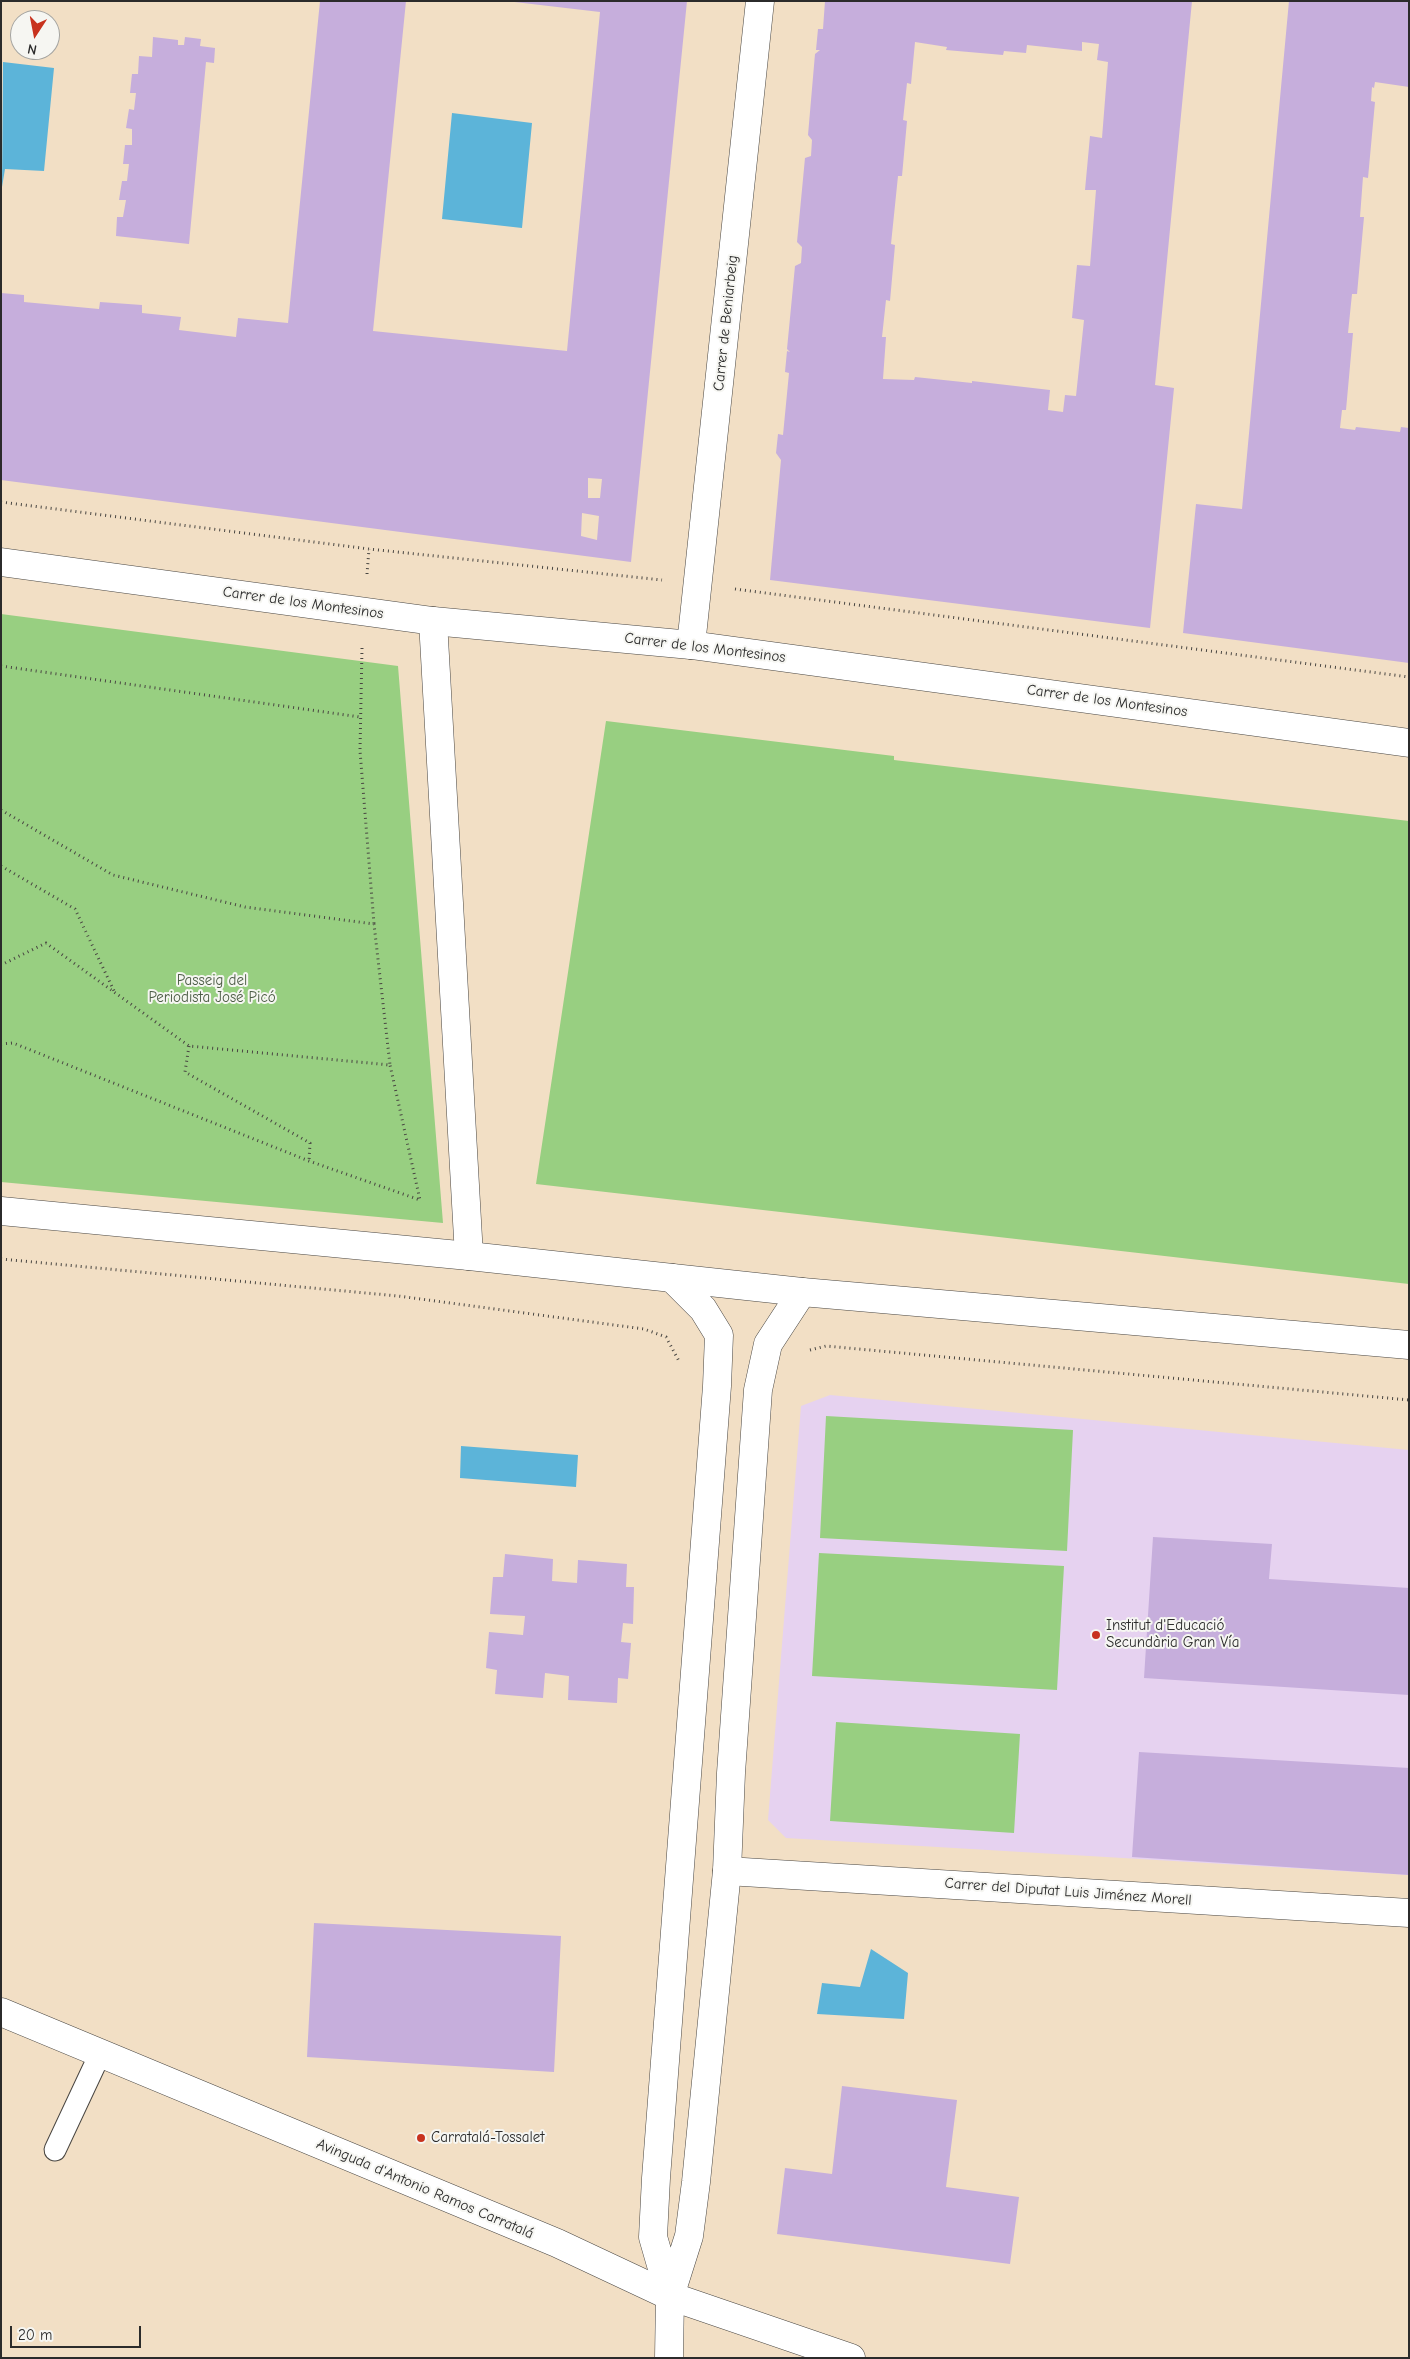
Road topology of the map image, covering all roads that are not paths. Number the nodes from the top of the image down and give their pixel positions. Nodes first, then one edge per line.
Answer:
1 (760, 1) edge
2 (1, 562) edge
3 (433, 621) junction
4 (691, 645) junction
5 (1409, 743) edge
6 (1, 1211) edge
7 (469, 1256) junction
8 (672, 1278) junction
9 (802, 1292) junction
10 (1409, 1345) edge
11 (728, 1871) junction
12 (1409, 1913) edge
13 (1, 2012) edge
14 (100, 2054) junction
15 (56, 2150) dead end
16 (670, 2296) junction
17 (668, 2358) edge
18 (852, 2358) edge

1 - 4 street, Carrer de Beniarbeig
2 - 3 street, Carrer de los Montesinos
3 - 4 street, Carrer de los Montesinos
3 - 7 street
4 - 5 street, Carrer de los Montesinos
6 - 7 street
7 - 8 street
8 - 9 street
8 - 16 street
9 - 10 street
9 - 11 street
11 - 12 street, Carrer del Diputat Luis Jiménez Morell
11 - 16 street
13 - 14 street, Avinguda d'Antonio Ramos Carratalá
14 - 15 lane
14 - 16 street, Avinguda d'Antonio Ramos Carratalá
16 - 17 street
16 - 18 street, Avinguda d'Antonio Ramos Carratalá

